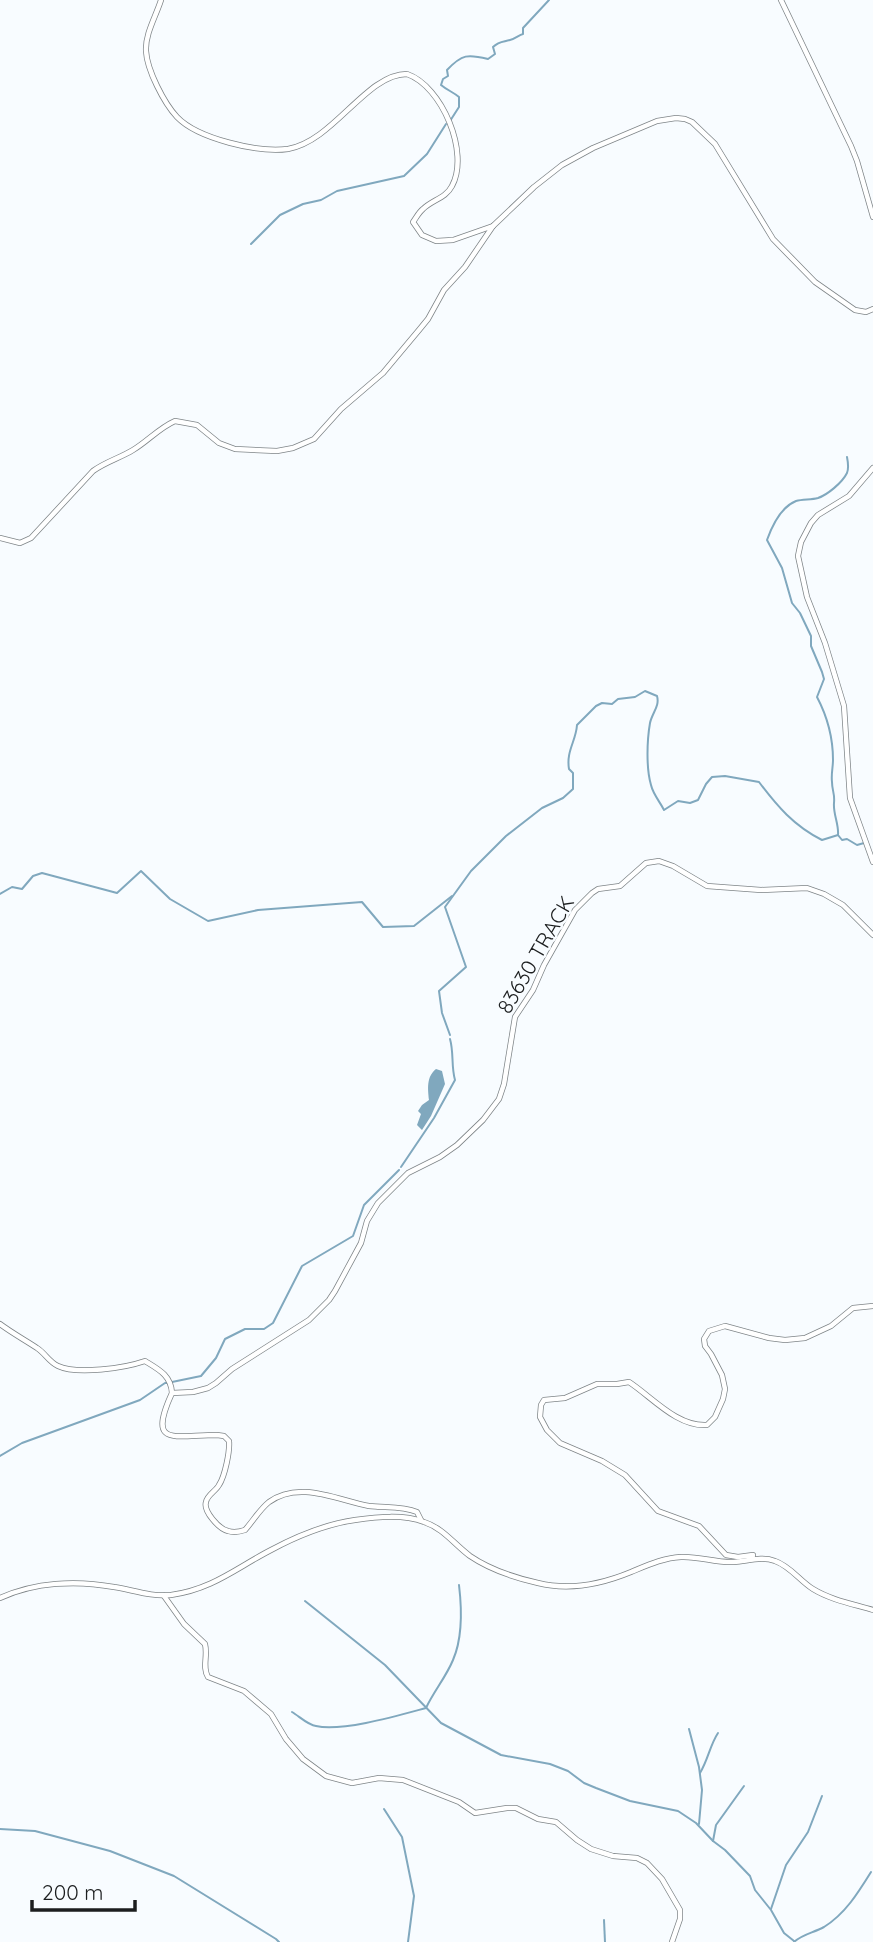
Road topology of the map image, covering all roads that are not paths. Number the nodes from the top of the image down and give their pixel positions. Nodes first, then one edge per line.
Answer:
1 (161, 0) edge
2 (785, 1) edge
3 (873, 217) edge
4 (493, 226) junction
5 (873, 309) edge
6 (873, 468) edge
7 (0, 538) edge
8 (873, 862) edge
9 (873, 935) edge
10 (873, 1306) edge
11 (0, 1324) edge
12 (172, 1393) junction
13 (421, 1521) junction
14 (752, 1557) junction
15 (163, 1595) junction
16 (0, 1598) edge
17 (873, 1610) edge
18 (672, 1942) edge

1 - 4 street
2 - 3 street
4 - 5 street
4 - 7 street
6 - 8 street
9 - 12 street, 83630 TRACK
10 - 14 street
11 - 12 street
12 - 13 street
13 - 14 street
13 - 15 street
14 - 17 street
15 - 16 street
15 - 18 street

